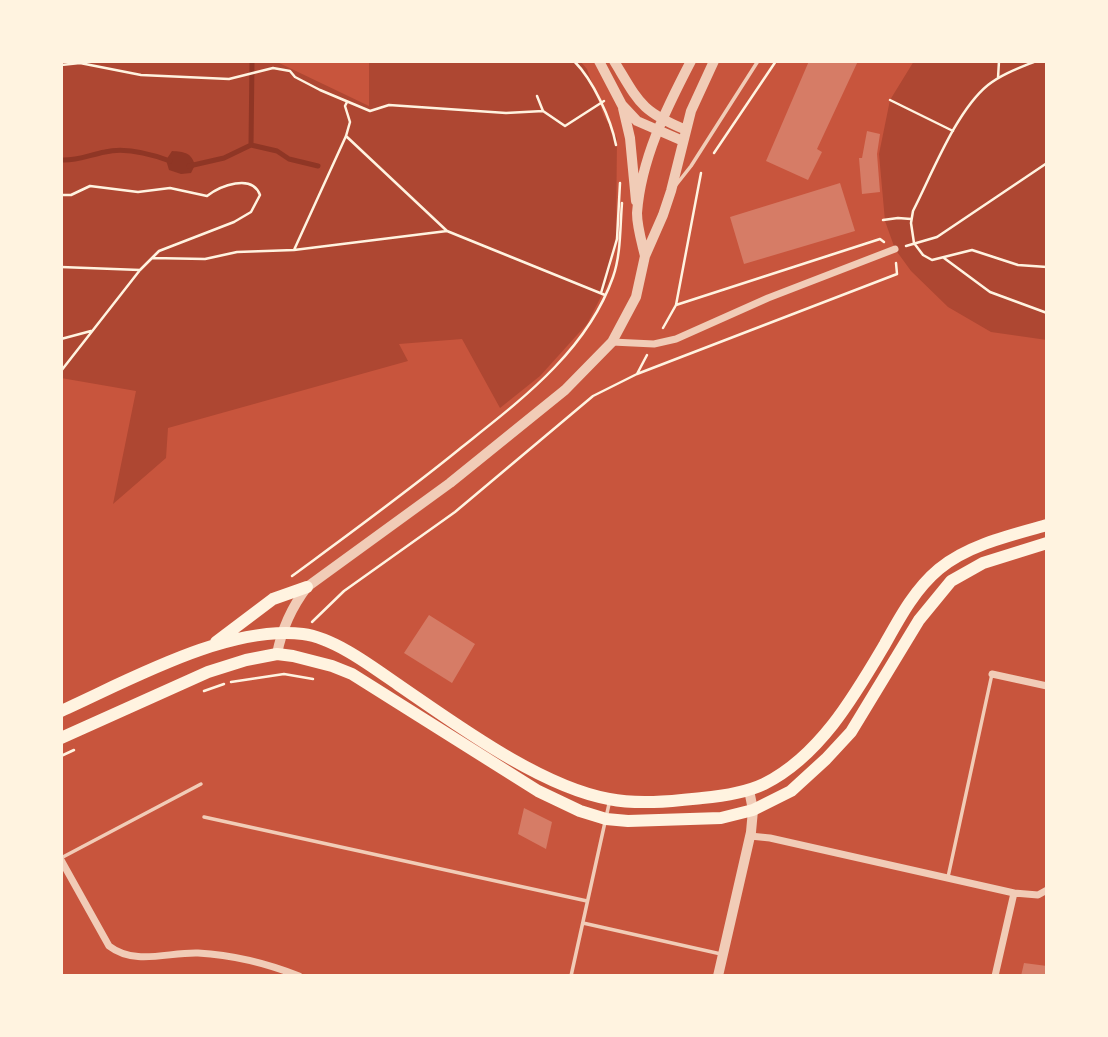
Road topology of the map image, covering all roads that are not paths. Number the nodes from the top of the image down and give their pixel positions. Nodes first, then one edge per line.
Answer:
1 (599, 61) edge
2 (614, 61) edge
3 (691, 61) edge
4 (714, 61) edge
5 (758, 61) edge
6 (622, 105) junction
7 (660, 120) junction
8 (686, 130) junction
9 (657, 131) junction
10 (683, 141) junction
11 (671, 191) junction
12 (637, 215) junction
13 (895, 249) road end
14 (645, 256) junction
15 (612, 342) junction
16 (1047, 526) edge
17 (1047, 543) edge
18 (307, 587) junction
19 (281, 634) junction
20 (210, 647) junction
21 (277, 654) junction
22 (992, 674) joint
23 (1047, 687) edge
24 (61, 711) edge
25 (61, 738) edge
26 (201, 784) dead end
27 (749, 790) junction
28 (610, 800) junction
29 (753, 810) junction
30 (204, 817) dead end
31 (606, 818) junction
32 (750, 836) junction
33 (61, 859) edge
34 (948, 877) junction
35 (1047, 890) edge
36 (1014, 893) junction
37 (587, 901) junction
38 (583, 923) junction
39 (723, 954) junction
40 (299, 976) edge
41 (571, 976) edge
42 (718, 976) edge
43 (995, 976) edge

1 - 6 street
2 - 7 street
3 - 7 street
4 - 8 street
5 - 11 lane
6 - 9 street
6 - 12 street
7 - 8 street
7 - 9 street
8 - 10 street
9 - 10 street
9 - 12 street
10 - 11 street
11 - 14 street
12 - 14 street
13 - 15 street
14 - 15 street
15 - 18 street
16 - 27 main road
17 - 29 main road
18 - 19 street
18 - 20 main road
19 - 20 main road
19 - 21 street
19 - 28 main road
20 - 24 main road
21 - 25 main road
21 - 31 main road
22 - 23 street
22 - 34 lane
26 - 33 lane
27 - 28 main road
27 - 29 street
28 - 31 lane
29 - 31 main road
29 - 32 street
30 - 37 lane
31 - 37 lane
32 - 34 street
32 - 39 street
33 - 40 street
34 - 36 street
35 - 36 street
36 - 43 street
37 - 38 lane
38 - 39 lane
38 - 41 lane
39 - 42 street

